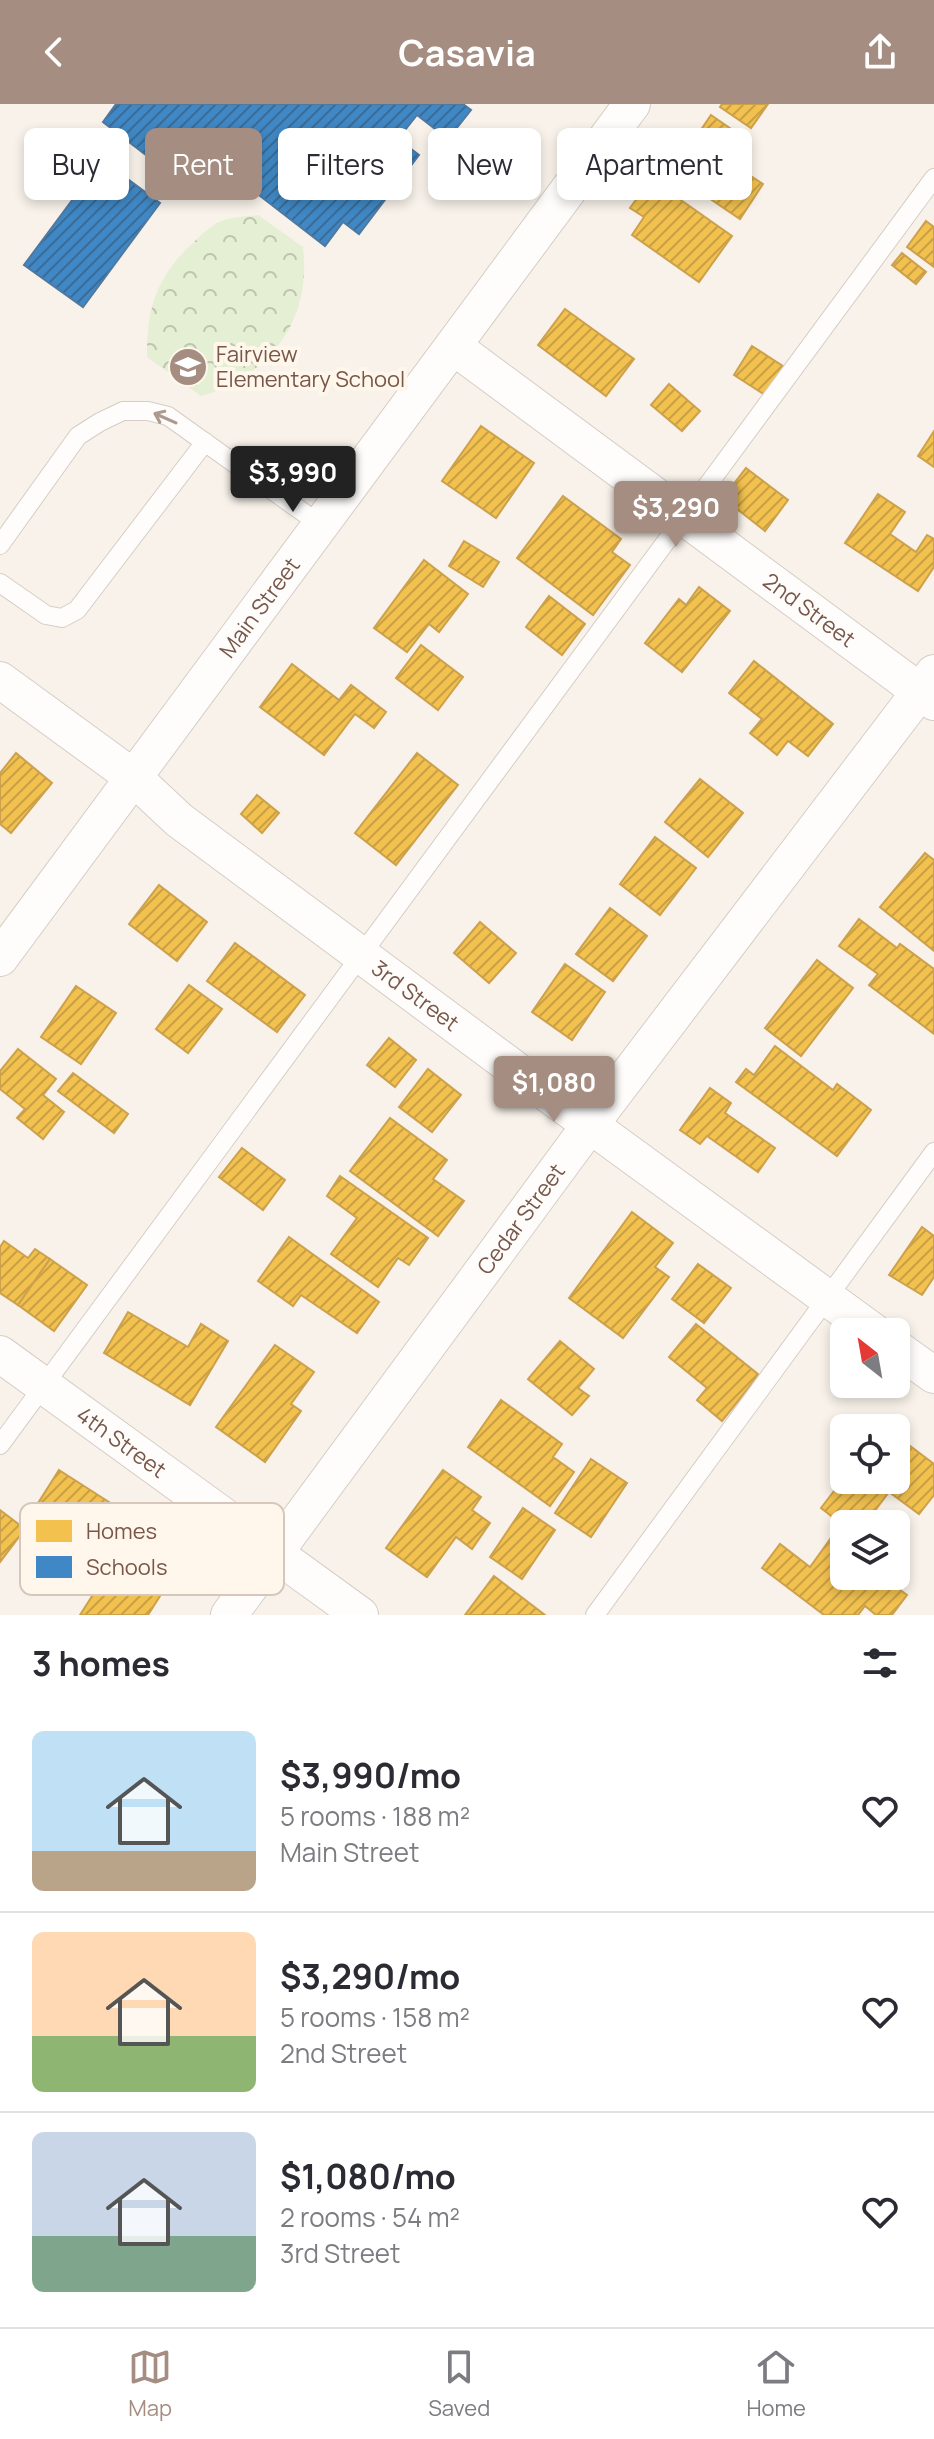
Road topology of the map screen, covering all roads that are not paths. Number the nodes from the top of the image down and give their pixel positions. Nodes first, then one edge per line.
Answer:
1 (630, 105) edge
2 (934, 178) edge
3 (454, 347) junction
4 (205, 442) junction
5 (684, 517) junction
6 (321, 525) junction
7 (0, 545) edge
8 (0, 583) edge
9 (0, 680) edge
10 (929, 689) edge
11 (133, 777) junction
12 (361, 955) junction
13 (0, 958) edge
14 (590, 1125) junction
15 (934, 1152) edge
16 (827, 1298) junction
17 (855, 1318) edge
18 (0, 1354) edge
19 (910, 1358) edge
20 (934, 1375) edge
21 (43, 1386) junction
22 (0, 1445) edge
23 (205, 1503) edge
24 (284, 1539) edge
25 (284, 1560) edge
26 (244, 1595) edge
27 (229, 1615) edge
28 (360, 1615) edge
29 (595, 1615) edge

1 - 3 street, Main Street
2 - 5 lane
3 - 5 street, 2nd Street
3 - 6 street, Main Street
4 - 6 lane
4 -> 7 lane
4 - 8 lane
5 - 10 street, 2nd Street
5 - 12 lane
6 - 11 street, Main Street
9 - 11 street, 3rd Street
10 - 14 street, Cedar Street
11 - 12 street, 3rd Street
11 - 13 street, Main Street
12 - 14 street, 3rd Street
12 - 21 lane
14 - 16 street, 3rd Street
14 - 24 street, Cedar Street
15 - 16 lane
16 - 17 street, 3rd Street
16 - 29 lane
18 - 21 street, 4th Street
19 - 20 street
21 - 22 lane
21 - 23 street, 4th Street
25 - 28 street, 4th Street
26 - 27 street, Cedar Street

